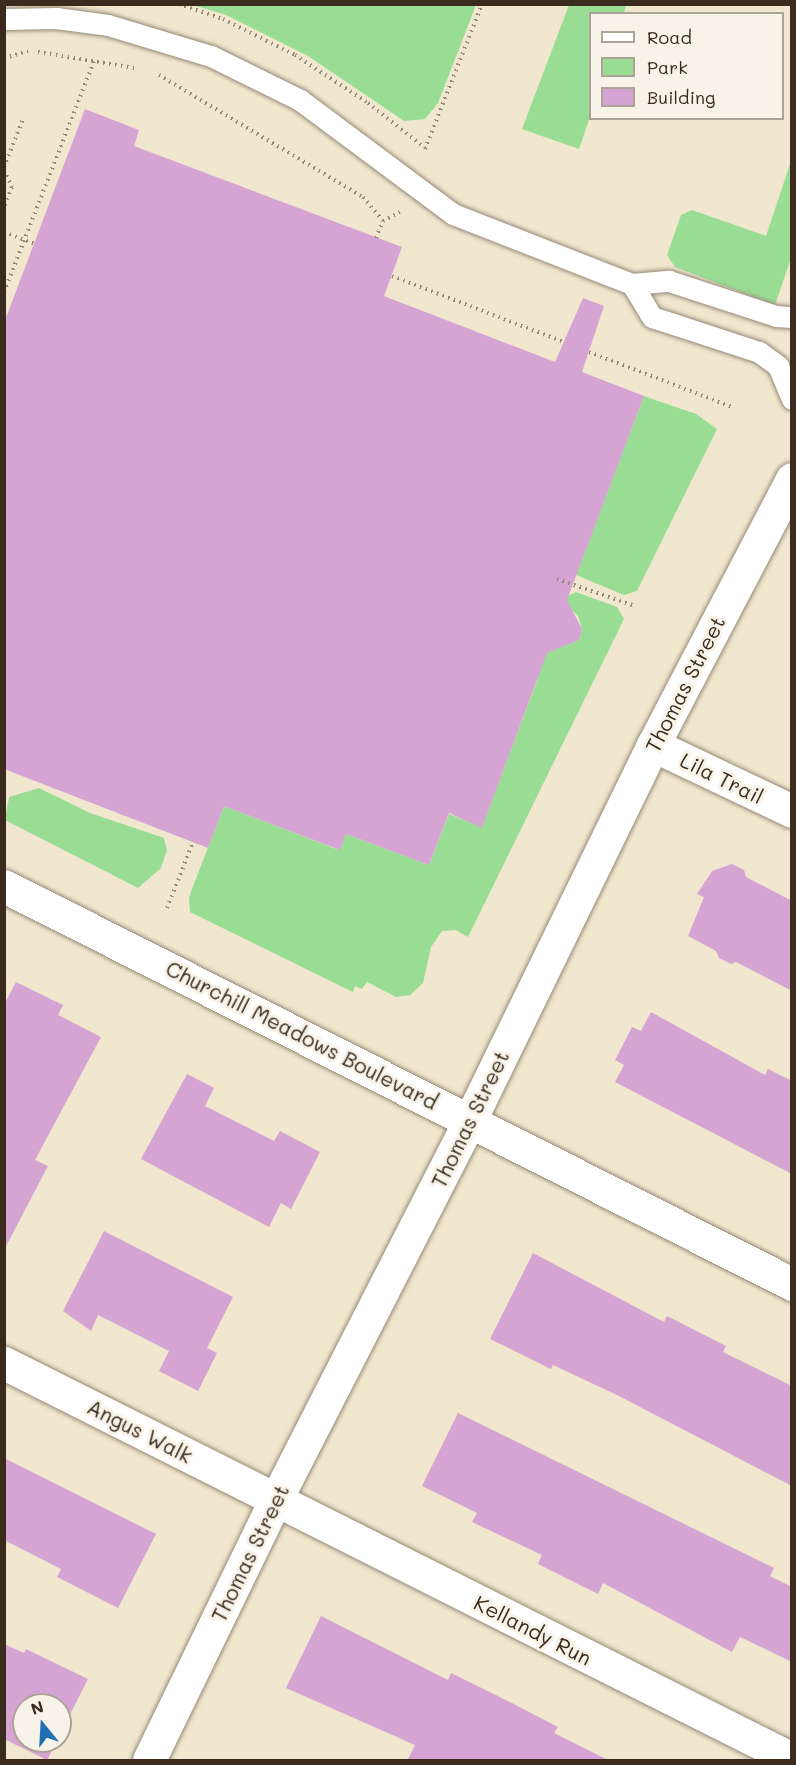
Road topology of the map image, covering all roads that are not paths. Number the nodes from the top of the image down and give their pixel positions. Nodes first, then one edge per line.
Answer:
1 (4, 19) edge
2 (632, 284) junction
3 (792, 317) edge
4 (792, 399) edge
5 (792, 479) edge
6 (653, 745) junction
7 (792, 811) edge
8 (4, 886) edge
9 (470, 1120) junction
10 (792, 1284) edge
11 (4, 1363) edge
12 (275, 1501) junction
13 (792, 1759) edge
14 (149, 1761) edge

1 - 2 lane
2 - 3 lane
2 - 4 lane
5 - 6 street, Thomas Street
6 - 7 street, Lila Trail
6 - 9 street, Thomas Street
8 - 9 street, Churchill Meadows Boulevard
9 - 10 street, Churchill Meadows Boulevard
9 - 12 street, Thomas Street
11 - 12 street, Angus Walk
12 - 13 street, Kellandy Run
12 - 14 street, Thomas Street

